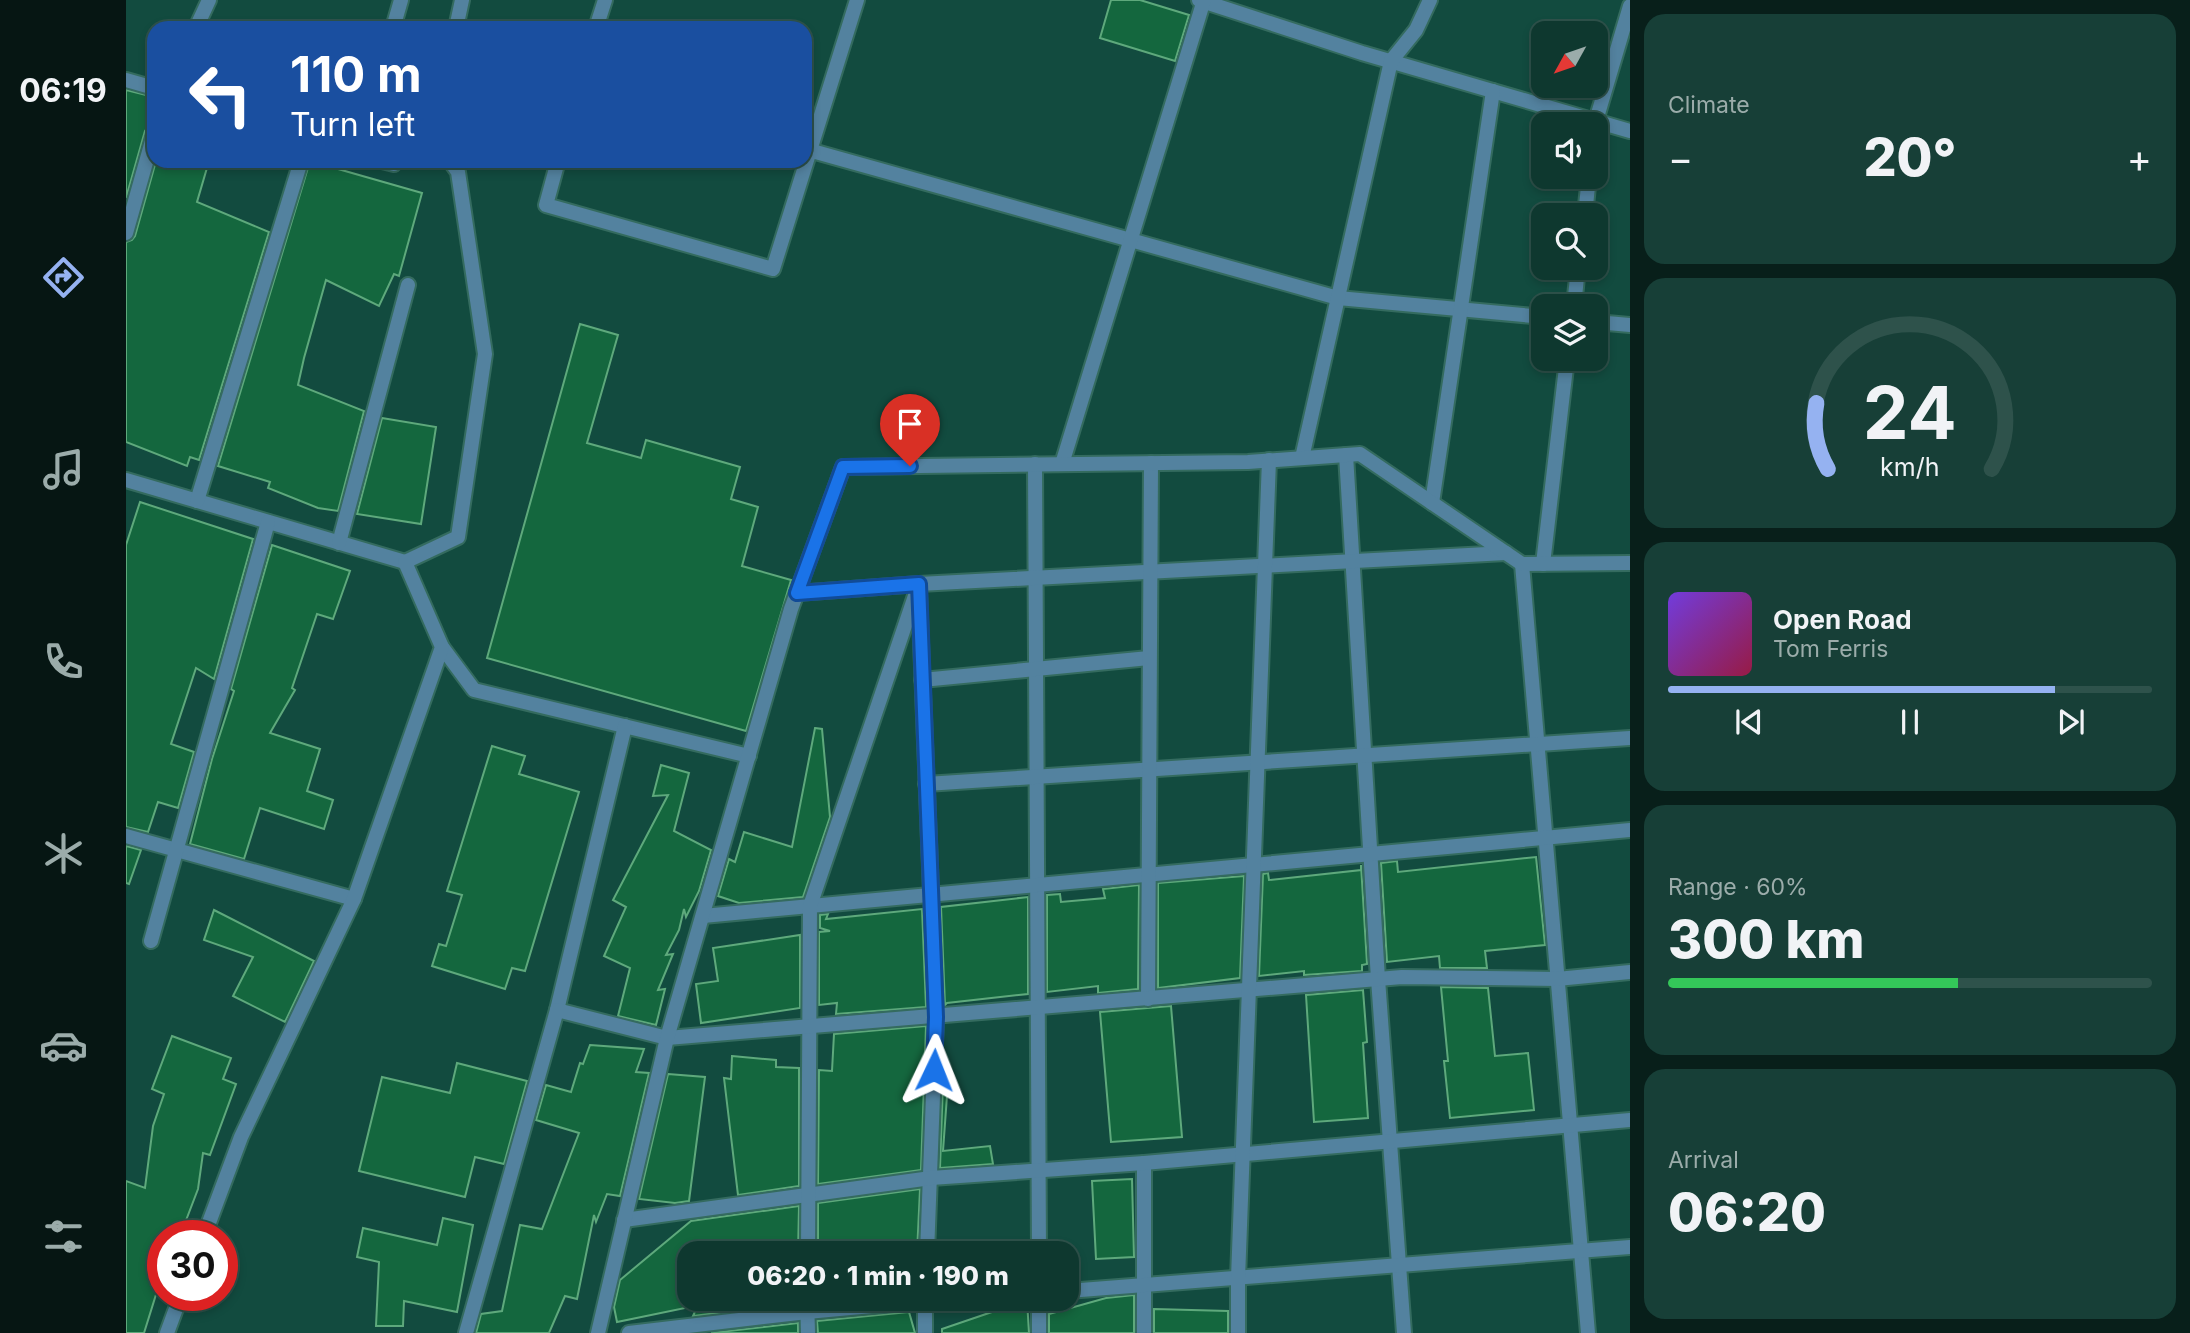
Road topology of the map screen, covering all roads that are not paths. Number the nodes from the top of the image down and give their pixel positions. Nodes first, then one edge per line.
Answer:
1 (209, 0) edge
2 (401, 0) edge
3 (462, 0) edge
4 (605, 0) edge
5 (857, 0) edge
6 (1202, 0) edge
7 (1430, 0) edge
8 (1630, 6) edge
9 (199, 21) edge
10 (400, 21) edge
11 (458, 21) edge
12 (598, 21) edge
13 (1391, 61) junction
14 (126, 80) edge
15 (147, 86) edge
16 (1493, 91) junction
17 (1563, 112) edge
18 (1599, 112) edge
19 (1608, 125) edge
20 (1630, 131) edge
21 (812, 137) edge
22 (812, 150) edge
23 (147, 159) edge
24 (299, 168) edge
25 (455, 168) edge
26 (556, 168) edge
27 (803, 168) edge
28 (126, 233) edge
29 (1131, 240) junction
30 (408, 285) dead end
31 (1338, 298) junction
32 (1461, 309) junction
33 (1531, 316) edge
34 (1608, 322) edge
35 (1630, 325) edge
36 (1566, 371) edge
37 (1346, 455) junction
38 (1302, 458) junction
39 (1269, 460) junction
40 (1150, 463) junction
41 (1035, 464) junction
42 (1062, 464) junction
43 (126, 480) edge
44 (197, 502) junction
45 (1432, 503) junction
46 (268, 522) junction
47 (339, 543) junction
48 (1506, 553) junction
49 (1352, 561) junction
50 (405, 562) junction
51 (1630, 563) edge
52 (1522, 564) junction
53 (1543, 564) junction
54 (1265, 566) junction
55 (1150, 572) junction
56 (1035, 578) junction
57 (919, 584) junction
58 (797, 593) junction
59 (442, 647) junction
60 (1149, 658) junction
61 (1036, 669) junction
62 (922, 680) junction
63 (625, 726) junction
64 (1630, 738) edge
65 (1538, 743) junction
66 (1364, 754) junction
67 (749, 756) junction
68 (1257, 762) junction
69 (1149, 769) junction
70 (1036, 777) junction
71 (926, 784) junction
72 (1630, 830) edge
73 (126, 836) edge
74 (1546, 839) junction
75 (177, 850) junction
76 (1370, 855) junction
77 (1254, 865) junction
78 (1148, 875) junction
79 (1037, 885) junction
80 (930, 895) junction
81 (354, 900) junction
82 (810, 906) junction
83 (703, 916) junction
84 (151, 941) dead end
85 (1630, 972) edge
86 (1378, 979) junction
87 (1558, 979) junction
88 (1249, 990) junction
89 (1147, 999) junction
90 (1037, 1008) junction
91 (557, 1010) junction
92 (936, 1017) junction
93 (810, 1027) junction
94 (667, 1038) junction
95 (1630, 1119) edge
96 (1570, 1125) junction
97 (1390, 1141) junction
98 (1242, 1154) junction
99 (1144, 1163) junction
100 (1038, 1171) junction
101 (931, 1178) junction
102 (808, 1195) junction
103 (210, 1220) edge
104 (624, 1220) junction
105 (808, 1241) edge
106 (928, 1241) edge
107 (1038, 1241) edge
108 (1630, 1247) edge
109 (1581, 1251) junction
110 (1399, 1265) junction
111 (1238, 1279) junction
112 (1144, 1285) junction
113 (1079, 1290) edge
114 (175, 1311) edge
115 (769, 1311) edge
116 (807, 1311) edge
117 (924, 1311) edge
118 (1039, 1311) edge
119 (167, 1333) edge
120 (466, 1333) edge
121 (598, 1333) edge
122 (629, 1333) edge
123 (808, 1333) edge
124 (925, 1333) edge
125 (1039, 1333) edge
126 (1144, 1333) edge
127 (1238, 1333) edge
128 (1404, 1333) edge
129 (1588, 1333) edge

1 - 9 street
2 - 10 street
3 - 11 street
4 - 12 street
5 - 21 street
6 - 13 street
6 - 29 street
7 - 13 street
8 - 18 street
13 - 16 street
13 - 31 street
14 - 15 street
16 - 17 street
16 - 32 street
19 - 20 street
22 - 29 street
23 - 28 street
24 - 44 street
25 - 50 street
26 - 27 street
29 - 31 street
29 - 42 street
30 - 47 street
31 - 32 street
31 - 38 street
32 - 33 street
32 - 45 street
34 - 35 street
36 - 53 street
37 - 38 street
37 - 45 street
37 - 49 street
38 - 39 street
39 - 40 street
39 - 54 street
40 - 42 street
40 - 55 street
41 - 42 street
41 - 56 street
41 - 58 street
43 - 44 street
44 - 46 street
45 - 48 street
46 - 47 street
46 - 75 street
47 - 50 street
48 - 49 street
48 - 52 street
49 - 54 street
49 - 66 street
50 - 59 street
51 - 53 street
52 - 53 street
52 - 65 street
54 - 55 street
54 - 68 street
55 - 56 street
55 - 60 street
56 - 57 street
56 - 61 street
57 - 58 street
57 - 62 street
57 - 82 street
58 - 67 street
59 - 63 street
59 - 81 street
60 - 61 street
60 - 69 street
61 - 62 street
61 - 70 street
62 - 71 street
63 - 67 street
63 - 91 street
64 - 65 street
65 - 66 street
65 - 74 street
66 - 68 street
66 - 76 street
67 - 83 street
68 - 69 street
68 - 77 street
69 - 70 street
69 - 78 street
70 - 71 street
70 - 79 street
71 - 80 street
72 - 74 street
73 - 75 street
74 - 76 street
74 - 87 street
75 - 81 street
75 - 84 street
76 - 77 street
76 - 86 street
77 - 78 street
77 - 88 street
78 - 79 street
78 - 89 street
79 - 80 street
79 - 90 street
80 - 82 street
80 - 92 street
81 - 103 street
82 - 83 street
82 - 93 street
83 - 94 street
85 - 87 street
86 - 87 street
86 - 88 street
86 - 97 street
87 - 96 street
88 - 89 street
88 - 98 street
89 - 90 street
90 - 92 street
90 - 100 street
91 - 94 street
91 - 120 street
92 - 93 street
92 - 101 street
93 - 94 street
93 - 102 street
94 - 104 street
95 - 96 street
96 - 97 street
96 - 109 street
97 - 98 street
97 - 110 street
98 - 99 street
98 - 111 street
99 - 100 street
99 - 112 street
100 - 101 street
100 - 107 street
101 - 102 street
101 - 106 street
102 - 104 street
102 - 105 street
104 - 121 street
108 - 109 street
109 - 110 street
109 - 129 street
110 - 111 street
110 - 128 street
111 - 112 street
111 - 127 street
112 - 113 street
112 - 126 street
114 - 119 street
115 - 122 street
116 - 123 street
117 - 124 street
118 - 125 street

